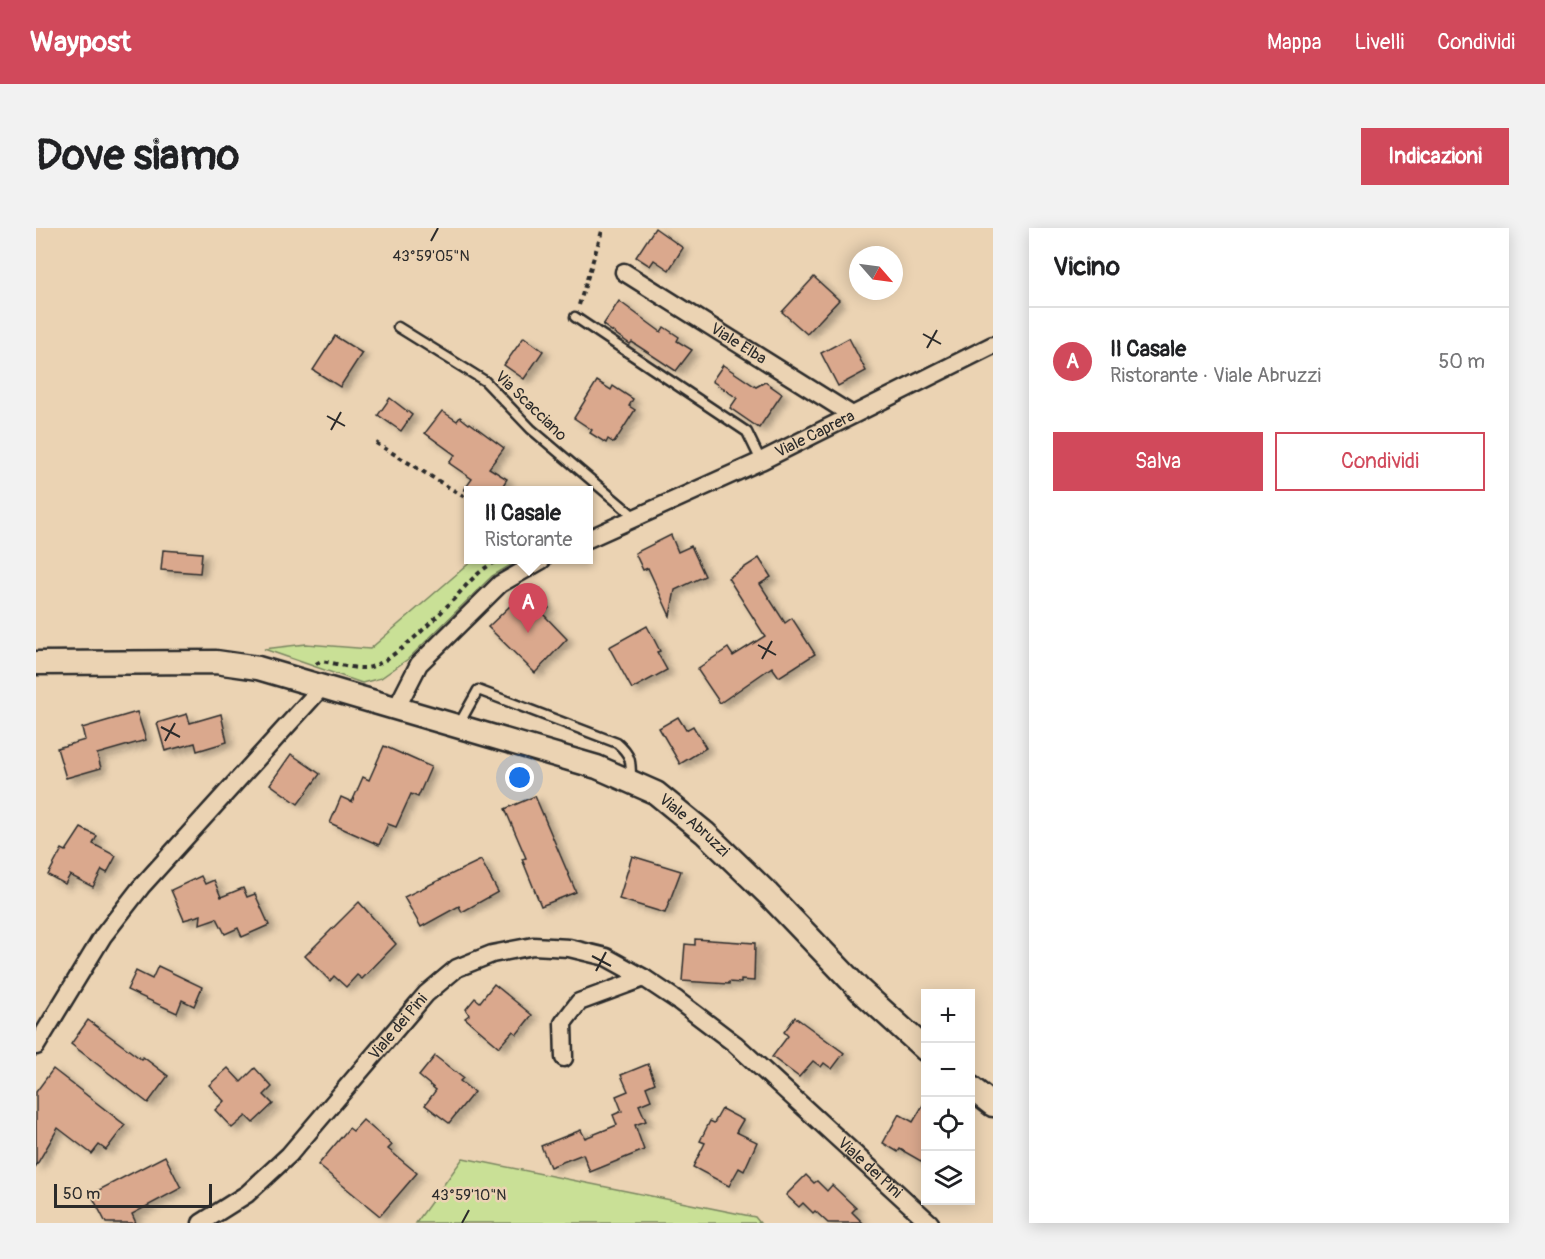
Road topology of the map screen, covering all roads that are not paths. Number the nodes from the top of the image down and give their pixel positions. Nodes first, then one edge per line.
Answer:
1 (624, 272) dead end
2 (575, 317) road end
3 (398, 327) dead end
4 (993, 345) edge
5 (852, 415) junction
6 (761, 461) junction
7 (635, 518) junction
8 (593, 536) edge
9 (535, 564) edge
10 (36, 663) edge
11 (313, 684) junction
12 (396, 709) junction
13 (458, 727) junction
14 (631, 782) junction
15 (644, 978) junction
16 (921, 1045) edge
17 (36, 1046) edge
18 (564, 1058) dead end
19 (975, 1091) edge
20 (993, 1105) edge
21 (201, 1223) edge
22 (930, 1223) edge

1 - 5 street, Viale Elba
2 - 6 lane
3 - 7 lane, Via Scacciano
4 - 5 street, Viale Caprera
5 - 6 street, Viale Caprera
6 - 7 street, Viale Caprera
7 - 8 street, Viale Caprera
9 - 12 street
10 - 11 street, Viale Abruzzi
11 - 12 street, Viale Abruzzi
11 - 17 street
12 - 13 street, Viale Abruzzi
13 - 14 street, Viale Abruzzi
13 - 14 lane
14 - 16 street, Viale Abruzzi
15 - 18 street
15 - 21 street, Viale dei Pini
15 - 22 street, Viale dei Pini
19 - 20 street

